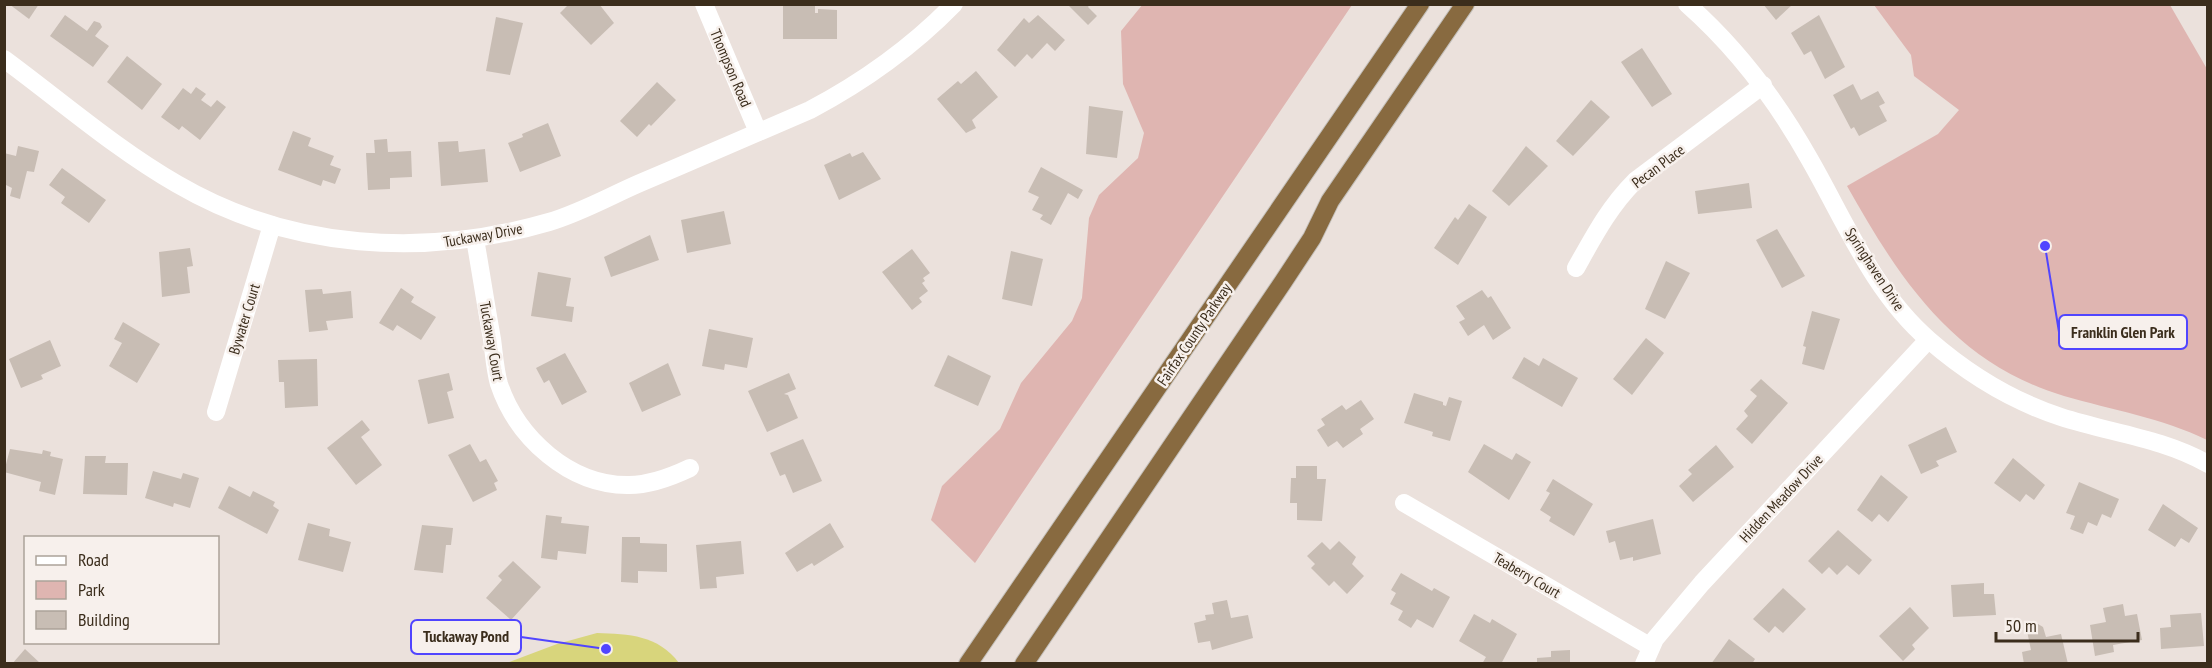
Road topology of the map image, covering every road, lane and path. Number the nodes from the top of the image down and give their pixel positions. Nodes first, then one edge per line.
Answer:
1 (704, 4) edge
2 (954, 4) edge
3 (1420, 4) edge
4 (1465, 4) edge
5 (1687, 4) edge
6 (6, 64) edge
7 (1763, 85) junction
8 (758, 132) junction
9 (272, 225) junction
10 (475, 239) junction
11 (1576, 268) dead end
12 (1928, 340) junction
13 (216, 412) dead end
14 (2208, 464) edge
15 (690, 468) dead end
16 (1404, 503) dead end
17 (1648, 655) edge
18 (968, 663) edge
19 (1024, 663) edge

1 - 8 street, Thompson Road
2 - 8 street, Tuckaway Drive
3 - 18 highway, Fairfax County Parkway
4 - 19 highway
5 - 7 street, Springhaven Drive
6 - 9 street, Tuckaway Drive
7 - 11 street, Pecan Place
7 - 12 street, Springhaven Drive
8 - 10 street, Tuckaway Drive
9 - 10 street, Tuckaway Drive
9 - 13 street, Bywater Court
10 - 15 street, Tuckaway Court
12 - 14 street, Springhaven Drive
12 - 17 street, Hidden Meadow Drive
16 - 17 street, Teaberry Court

